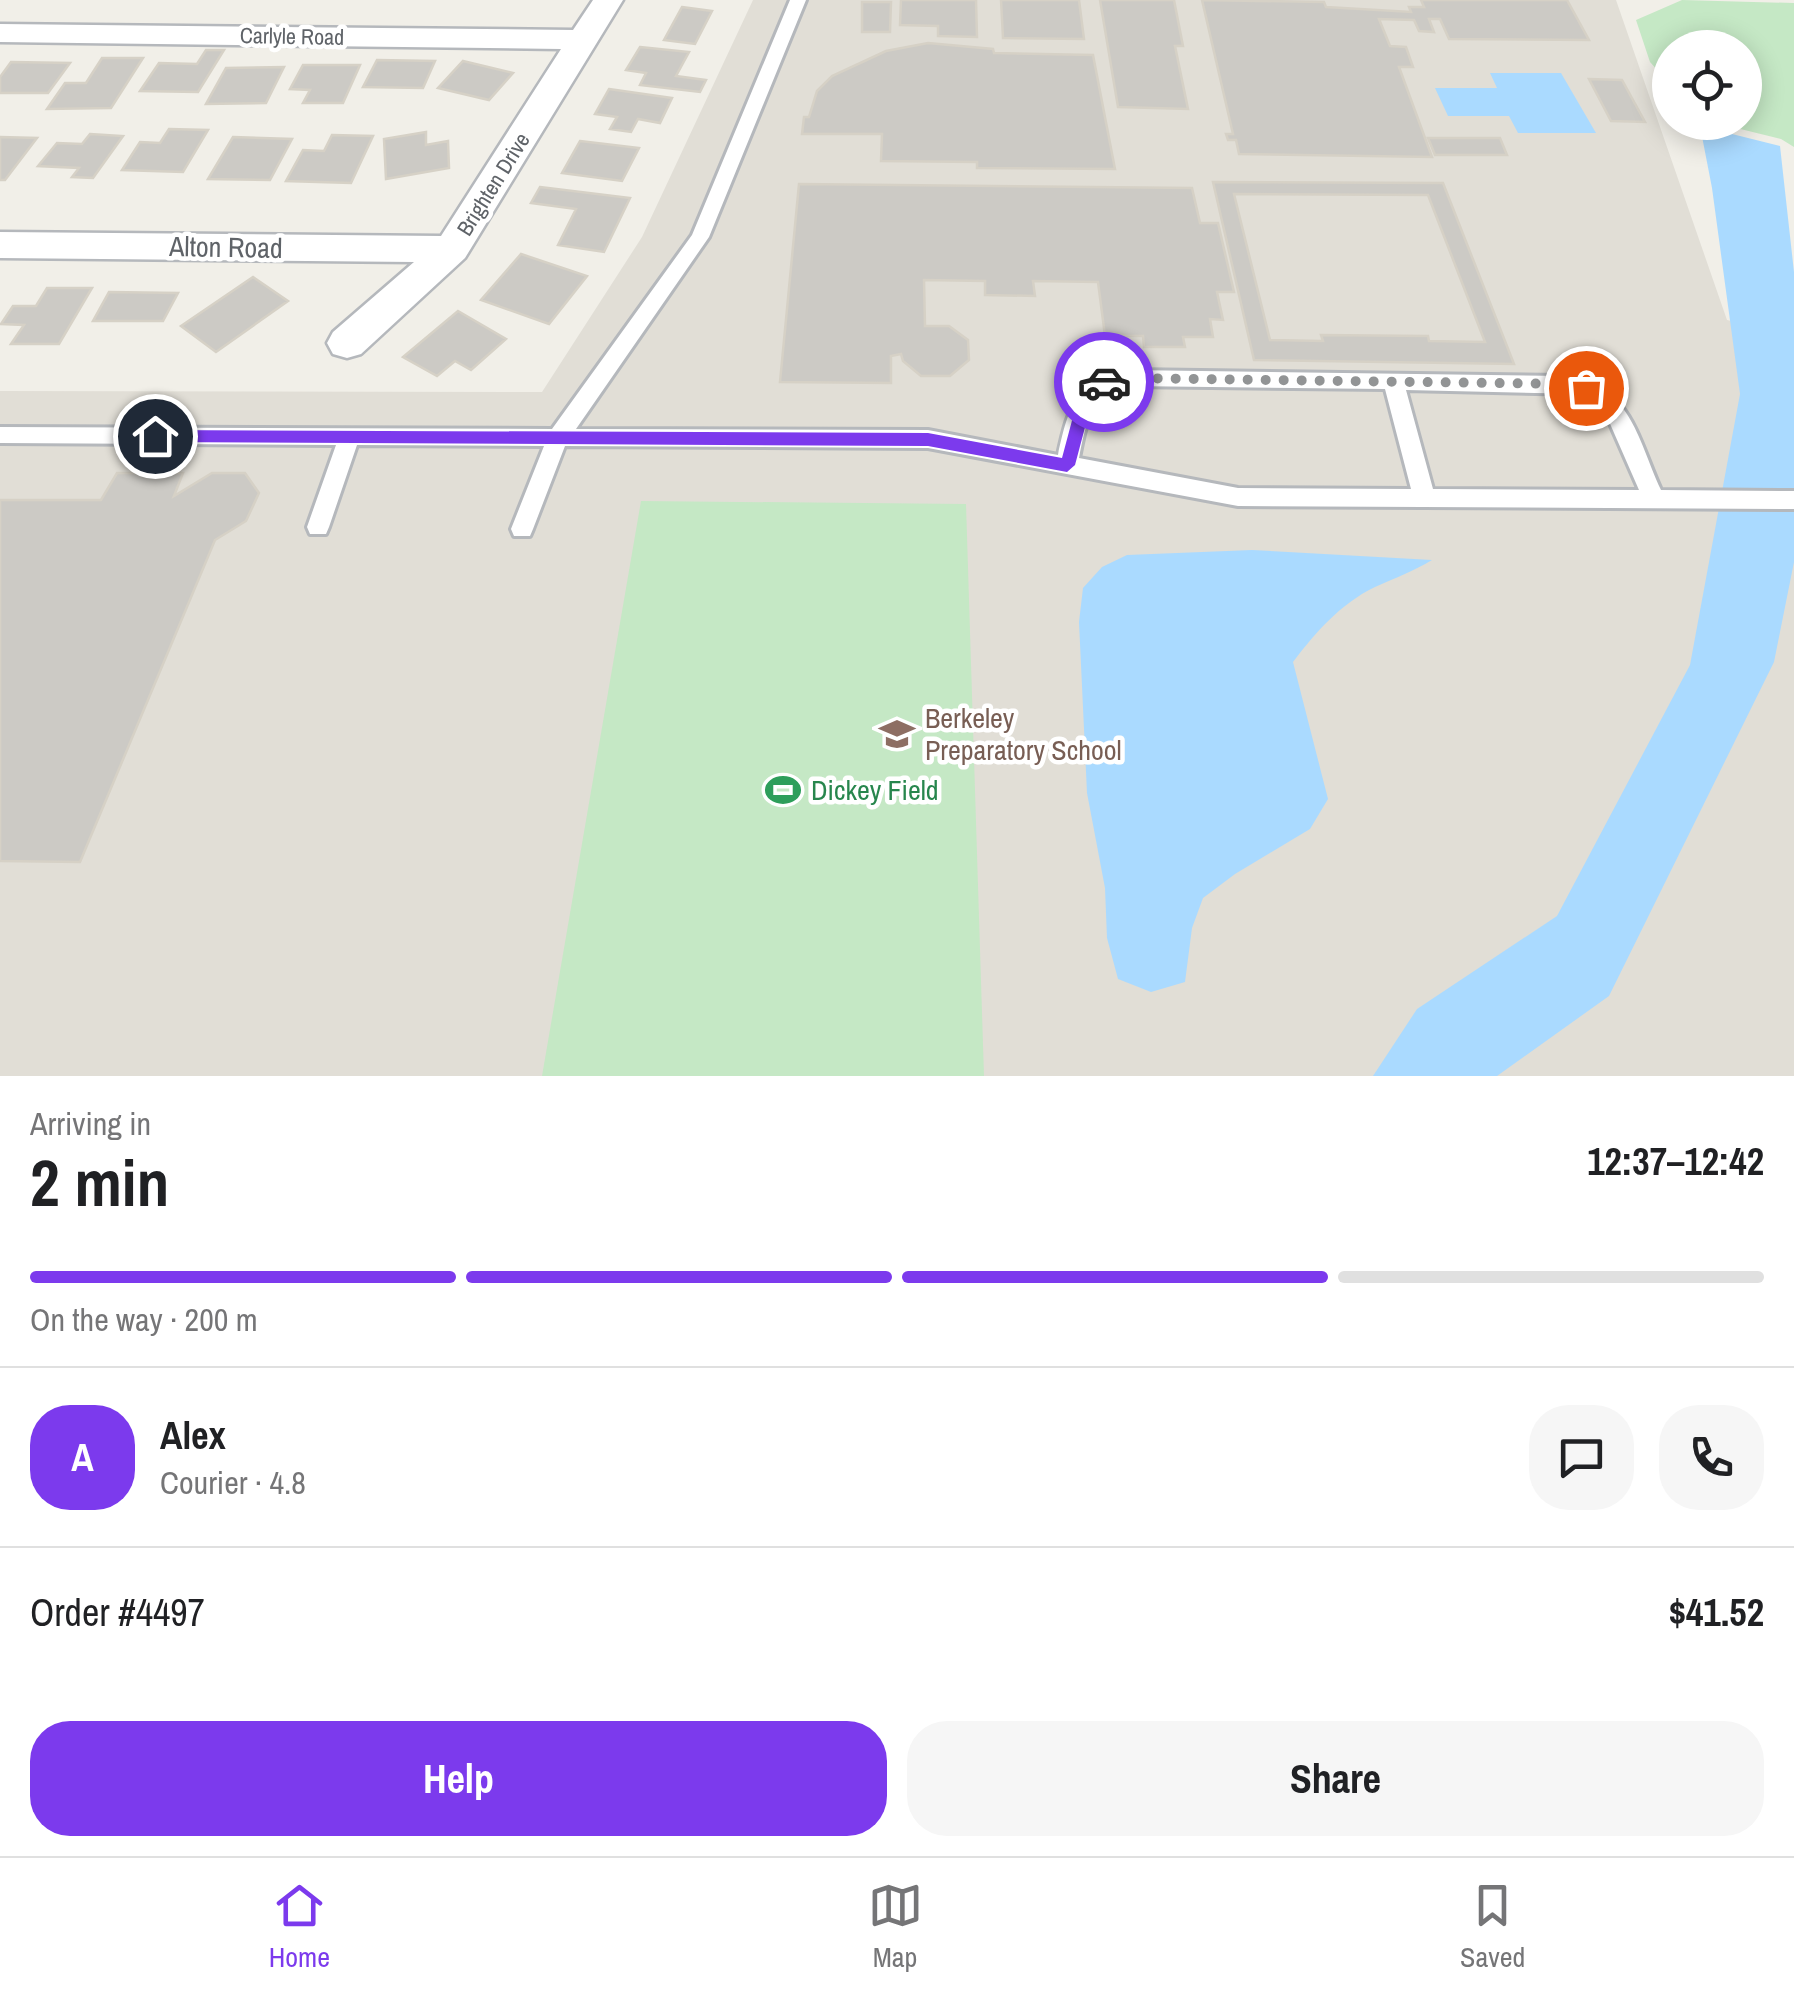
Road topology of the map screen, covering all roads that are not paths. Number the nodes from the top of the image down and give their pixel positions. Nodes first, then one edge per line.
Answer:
1 (608, 0) edge
2 (798, 0) edge
3 (0, 33) edge
4 (584, 40) junction
5 (0, 245) edge
6 (452, 249) junction
7 (347, 343) dead end
8 (1393, 380) junction
9 (0, 435) edge
10 (349, 438) junction
11 (557, 440) junction
12 (1067, 465) junction
13 (1424, 498) junction
14 (1654, 500) junction
15 (1794, 500) edge
16 (318, 527) dead end
17 (522, 530) dead end

1 - 4 street, Brighten Drive
2 - 11 lane
3 - 4 street, Carlyle Road
4 - 6 street, Brighten Drive
5 - 6 street, Alton Road
6 - 7 street, Brighten Drive
8 - 12 lane
8 - 13 lane
8 - 14 lane
9 - 10 lane
10 - 11 lane
10 - 16 lane
11 - 12 lane
11 - 17 lane
12 - 13 lane
13 - 14 lane
14 - 15 lane

